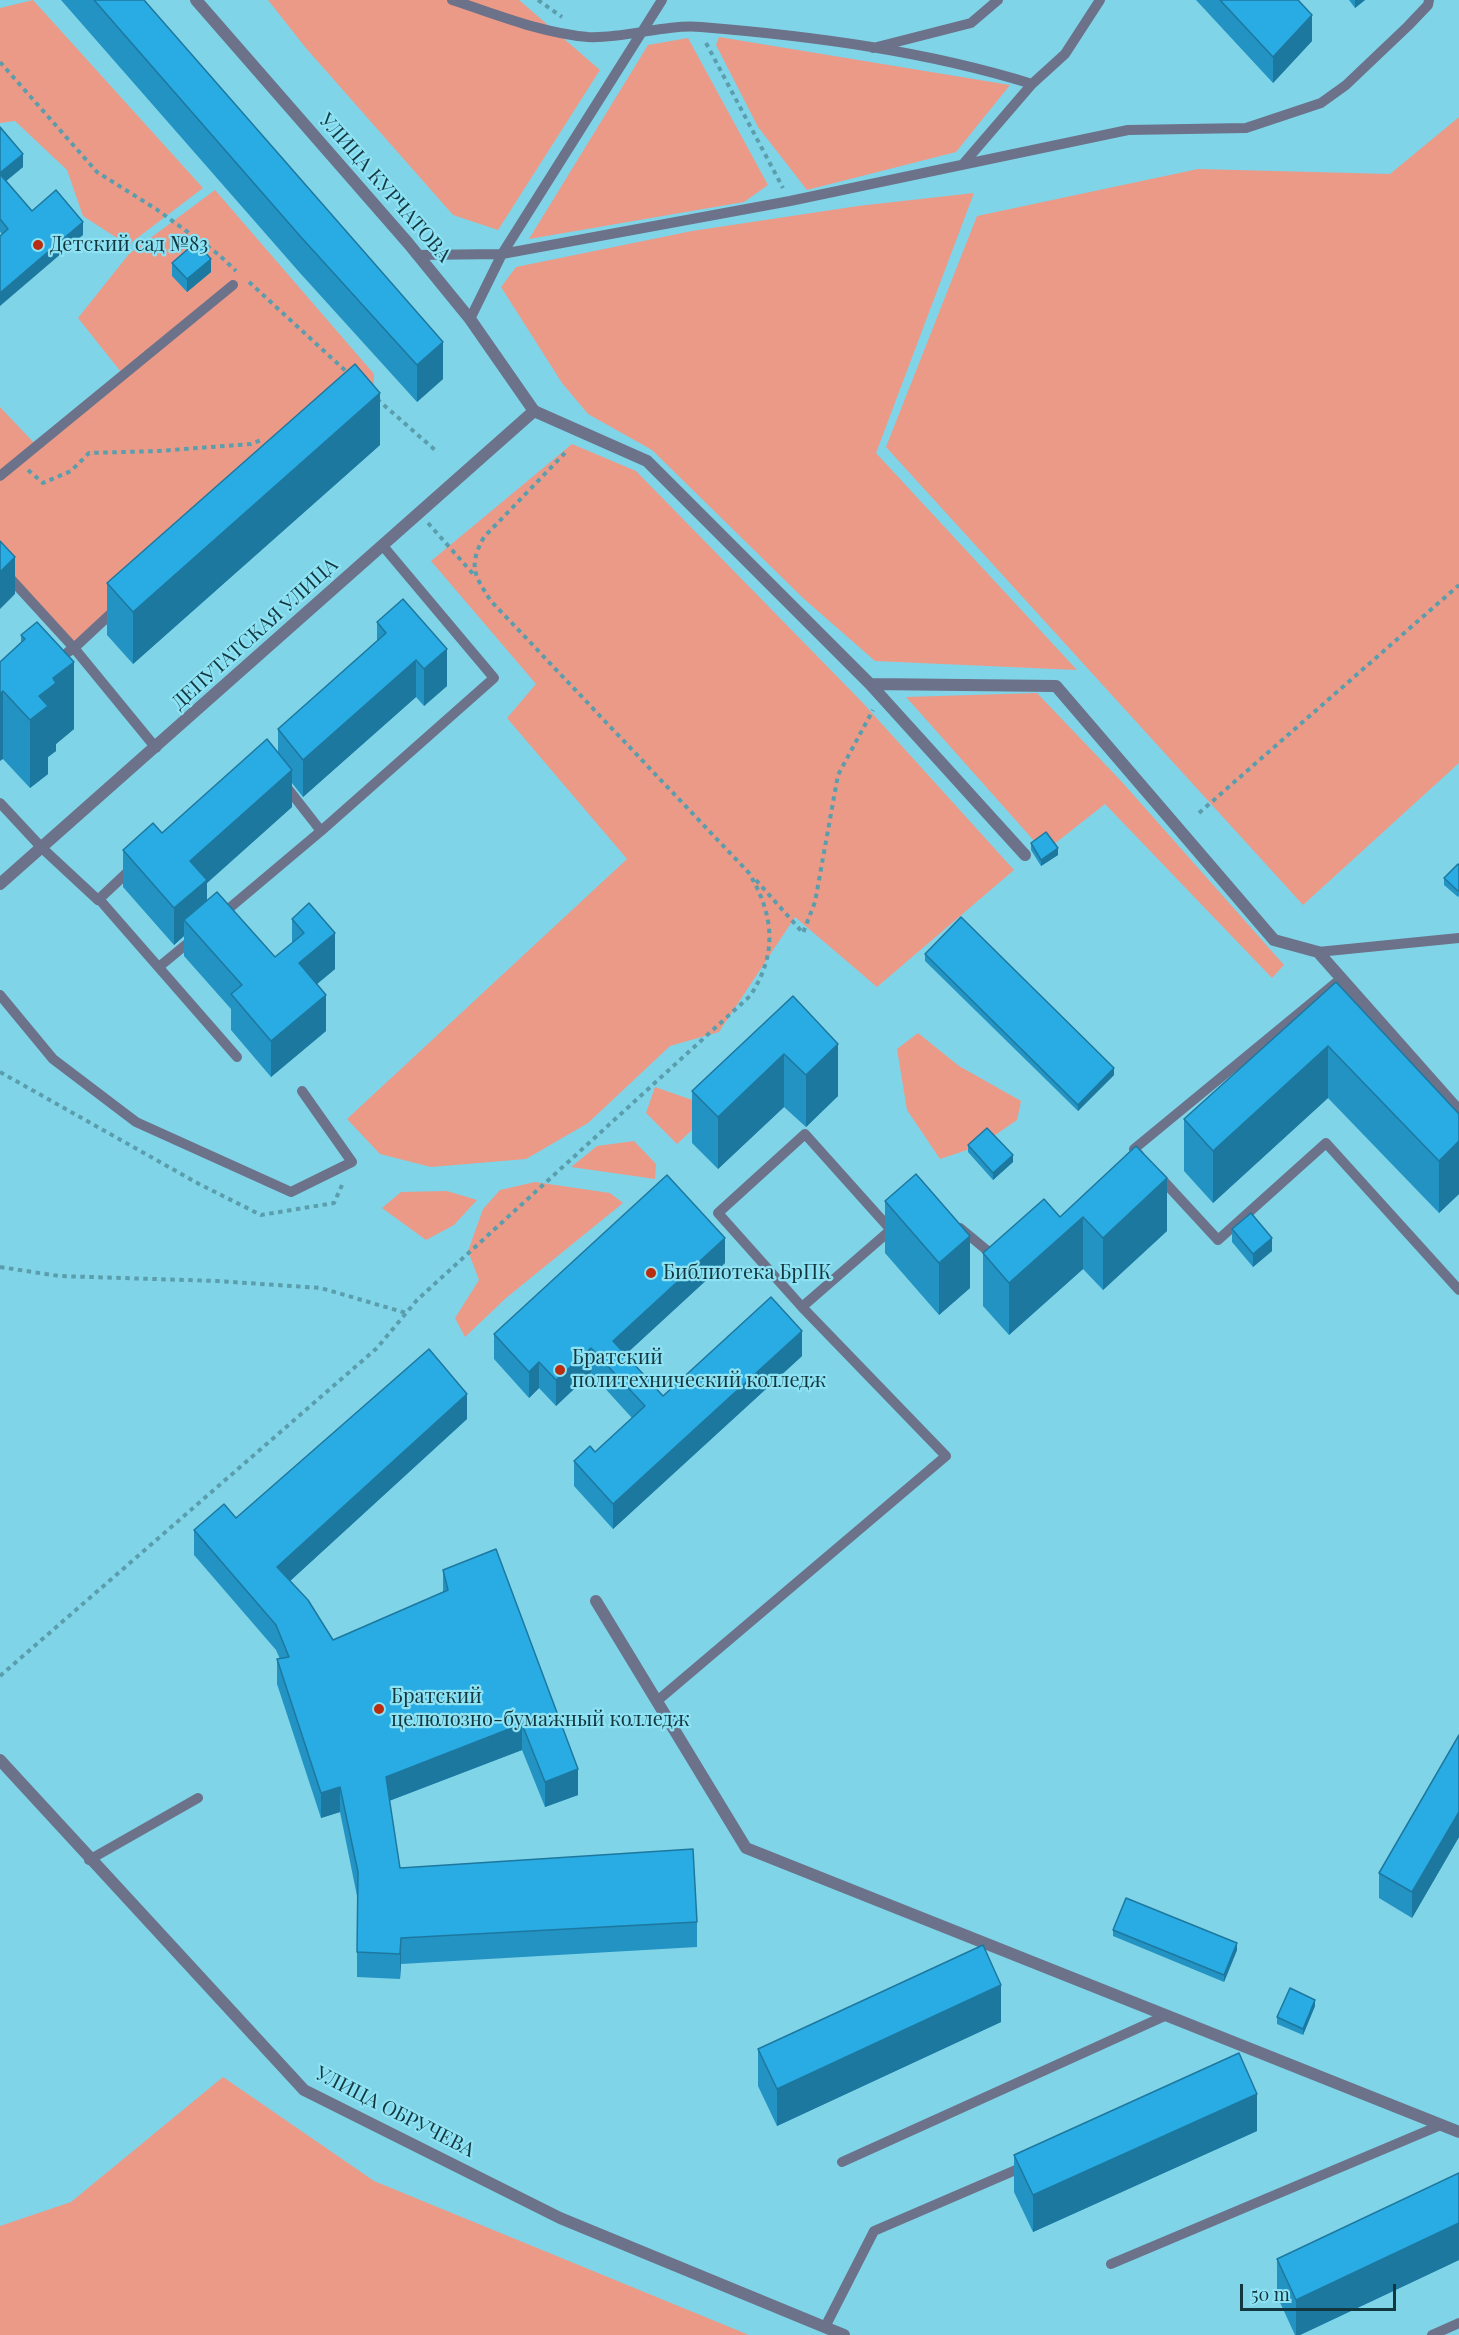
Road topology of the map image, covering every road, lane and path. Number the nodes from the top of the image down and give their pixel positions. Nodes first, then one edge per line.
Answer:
1 (196, 0) edge
2 (452, 0) edge
3 (662, 0) edge
4 (998, 0) edge
5 (1100, 0) edge
6 (1429, 0) edge
7 (698, 27) junction
8 (642, 32) junction
9 (870, 48) junction
10 (0, 62) edge
11 (1032, 84) junction
12 (964, 164) junction
13 (790, 201) junction
14 (502, 254) junction
15 (417, 255) junction
16 (233, 285) dead end
17 (470, 319) junction
18 (353, 376) edge
19 (375, 396) edge
20 (534, 411) junction
21 (264, 439) dead end
22 (435, 450) dead end
23 (565, 453) dead end
24 (26, 468) dead end
25 (0, 476) edge
26 (420, 513) junction
27 (383, 546) junction
28 (0, 567) edge
29 (477, 579) junction
30 (1459, 585) edge
31 (126, 600) edge
32 (74, 648) junction
33 (55, 663) edge
34 (870, 684) junction
35 (880, 696) junction
36 (156, 748) junction
37 (279, 778) edge
38 (0, 803) edge
39 (1199, 813) dead end
40 (321, 831) junction
41 (42, 848) junction
42 (1025, 855) dead end
43 (141, 860) edge
44 (749, 873) junction
45 (0, 884) edge
46 (99, 898) junction
47 (214, 921) edge
48 (205, 929) edge
49 (1459, 938) edge
50 (1318, 952) junction
51 (160, 966) junction
52 (1341, 978) junction
53 (0, 994) edge
54 (237, 1057) dead end
55 (302, 1091) dead end
56 (1459, 1111) edge
57 (900, 1222) edge
58 (953, 1222) edge
59 (891, 1230) junction
60 (1010, 1245) edge
61 (0, 1267) edge
62 (1459, 1290) edge
63 (802, 1306) junction
64 (406, 1313) junction
65 (596, 1601) dead end
66 (0, 1675) edge
67 (657, 1701) junction
68 (0, 1760) edge
69 (198, 1798) dead end
70 (89, 1860) junction
71 (1167, 2015) junction
72 (1441, 2125) junction
73 (1459, 2133) edge
74 (1037, 2161) edge
75 (842, 2162) dead end
76 (1111, 2264) dead end
77 (1459, 2323) edge
78 (825, 2327) junction
79 (844, 2335) edge
80 (1432, 2335) edge

1 - 15 street, УЛИЦА КУРЧАТОВА
2 - 8 lane
3 - 8 lane
4 - 9 lane
5 - 11 lane
6 - 12 lane
7 - 8 lane
7 - 9 lane
7 - 13 path
8 - 14 lane
9 - 11 lane
10 - 18 path
11 - 12 lane
12 - 13 lane
13 - 14 lane
14 - 15 lane
14 - 17 lane
15 - 17 street, УЛИЦА КУРЧАТОВА
16 - 25 lane
17 - 20 street, УЛИЦА КУРЧАТОВА
19 - 22 path
20 - 26 street, ДЕПУТАТСКАЯ УЛИЦА
20 - 34 street
21 - 24 path
23 - 29 path
26 - 27 street, ДЕПУТАТСКАЯ УЛИЦА
26 - 29 path
27 - 36 street, ДЕПУТАТСКАЯ УЛИЦА
27 - 40 lane
28 - 32 lane
29 - 44 path
30 - 39 path
31 - 32 lane
32 - 33 lane
32 - 36 lane
34 - 35 street
34 - 50 street
35 - 42 street
35 - 44 path
36 - 41 street, ДЕПУТАТСКАЯ УЛИЦА
37 - 40 lane
38 - 41 lane
40 - 47 lane
41 - 45 street, ДЕПУТАТСКАЯ УЛИЦА
41 - 46 lane
43 - 46 lane
44 - 64 path
46 - 51 lane
48 - 51 lane
49 - 50 lane
50 - 52 street
51 - 54 lane
52 - 56 street
52 - 62 lane
53 - 55 lane
57 - 59 lane
58 - 60 lane
59 - 63 lane
59 - 63 lane
61 - 64 path
63 - 67 lane
64 - 66 path
65 - 67 street
67 - 71 street
68 - 70 street, УЛИЦА ОБРУЧЕВА
69 - 70 lane
70 - 78 street, УЛИЦА ОБРУЧЕВА
71 - 72 street
71 - 75 lane
72 - 73 street
72 - 76 lane
74 - 78 lane
77 - 80 lane
78 - 79 street, УЛИЦА ОБРУЧЕВА

